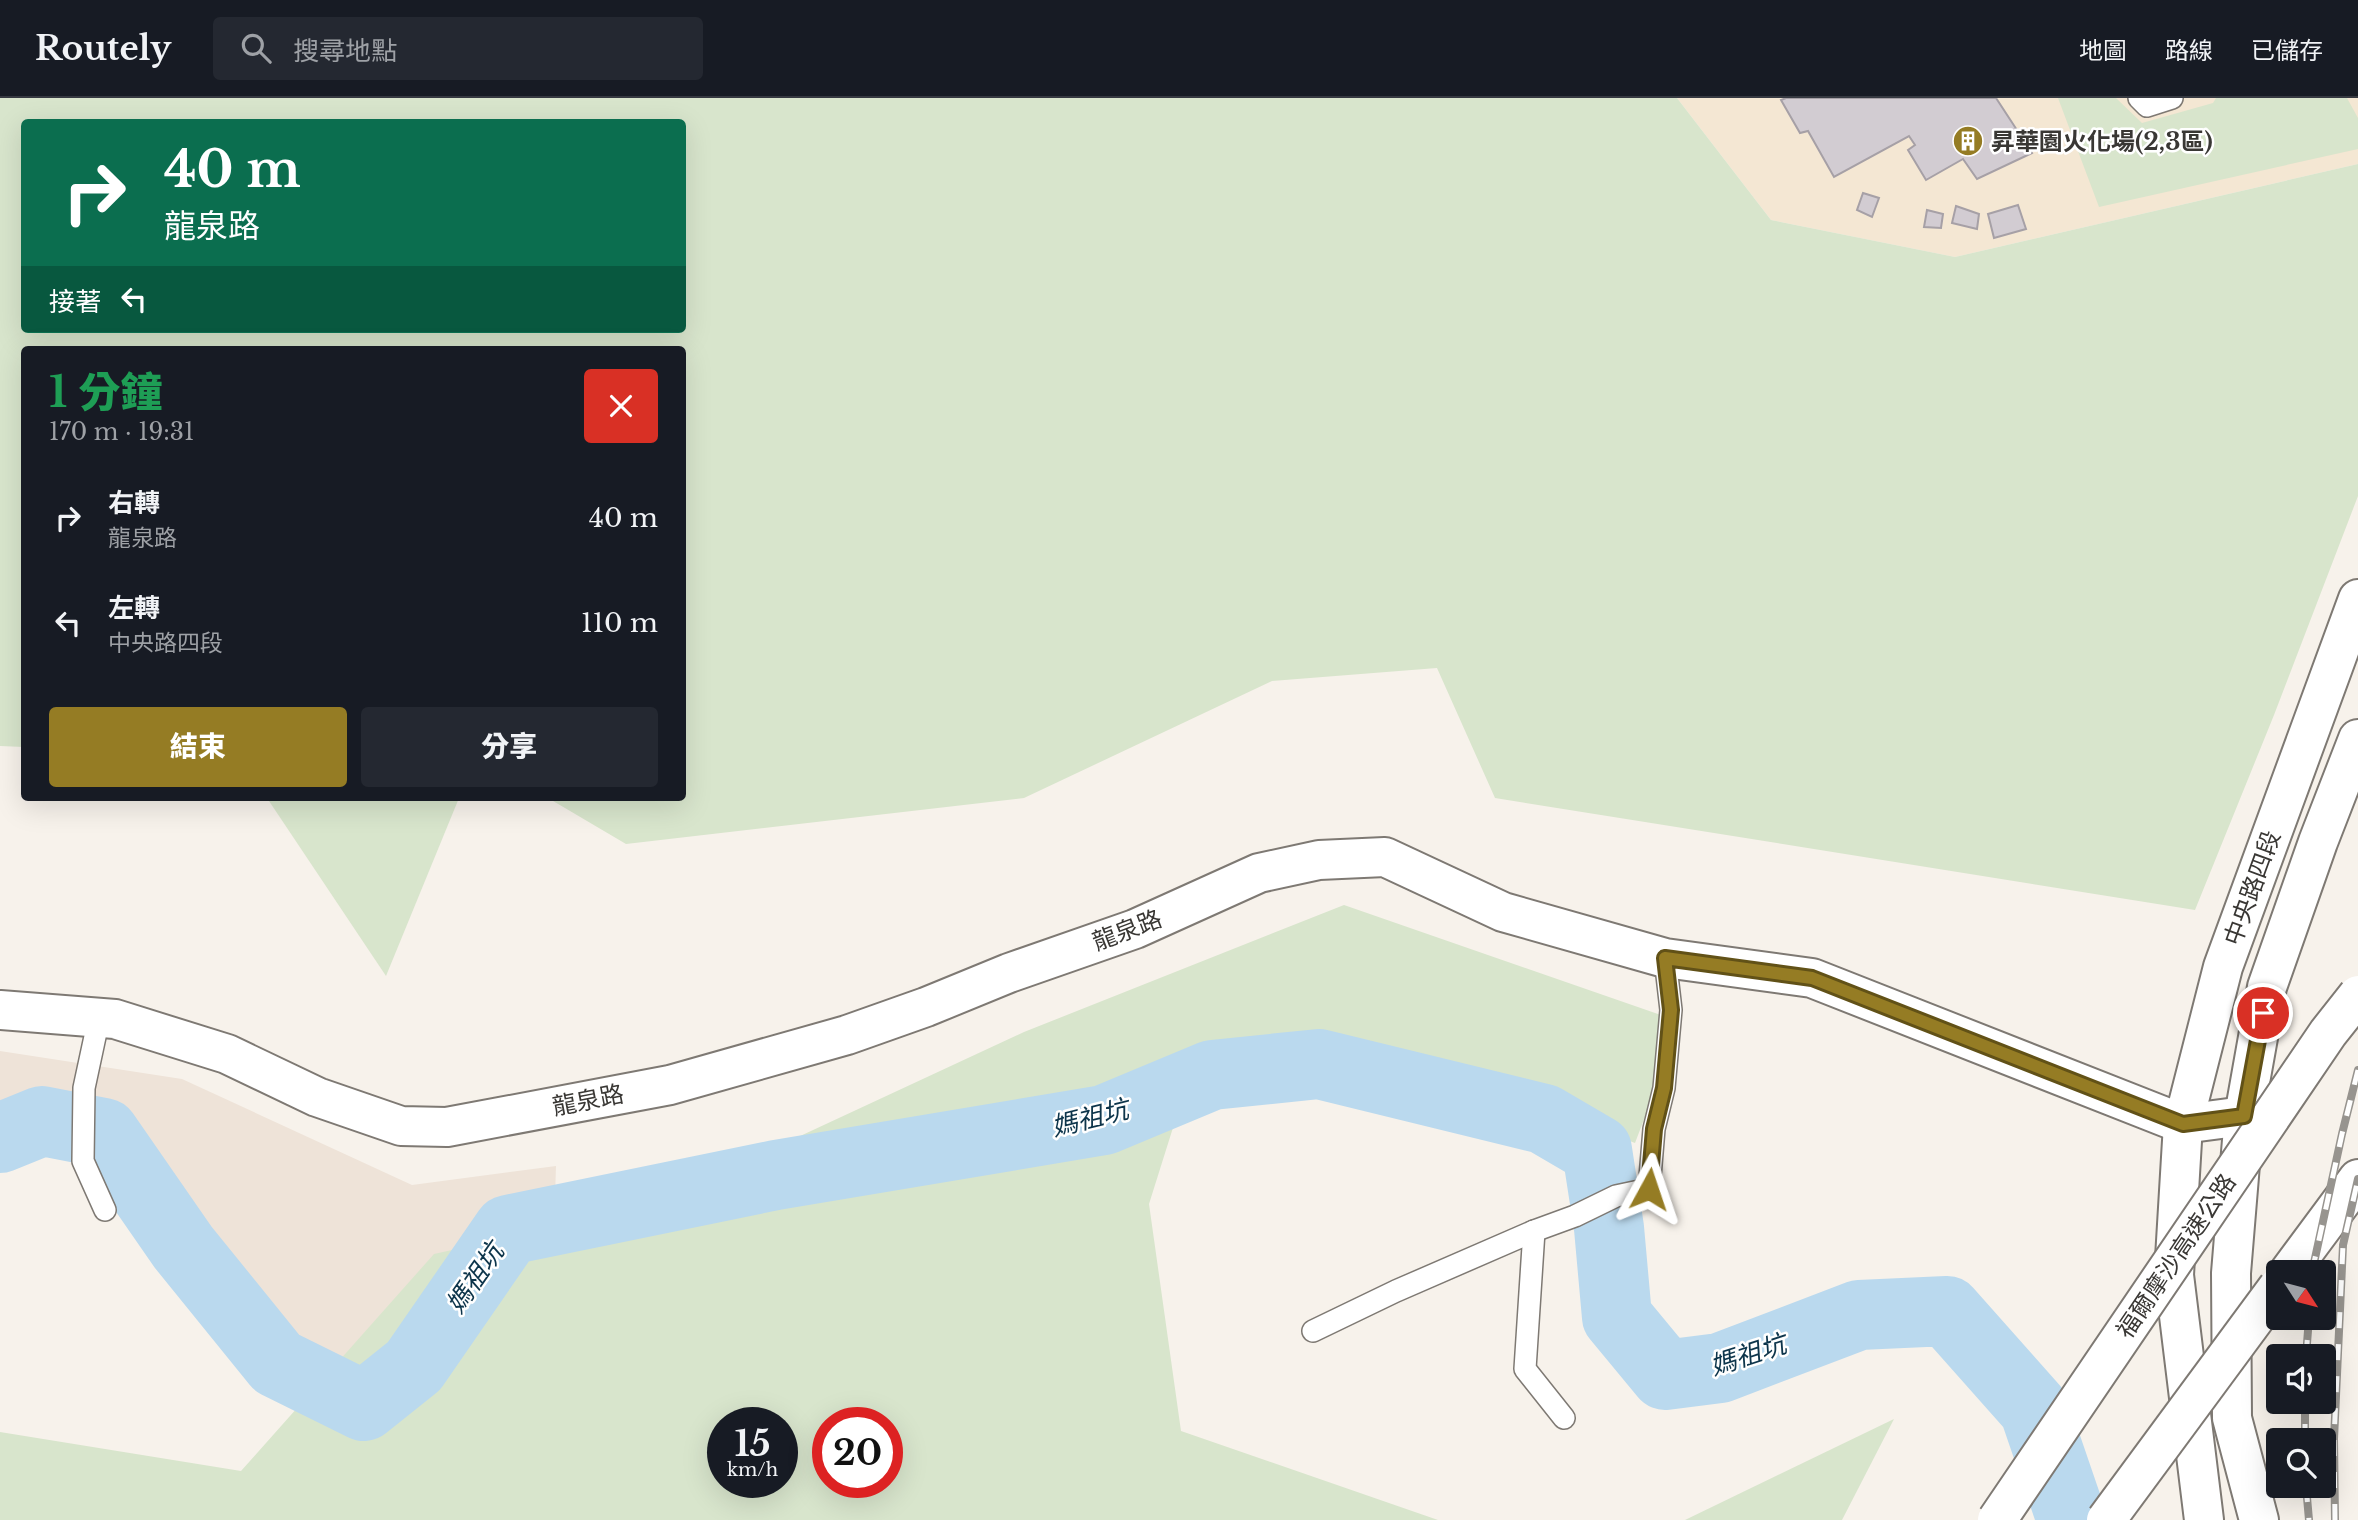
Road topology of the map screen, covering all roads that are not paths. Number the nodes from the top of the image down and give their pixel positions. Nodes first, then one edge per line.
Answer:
1 (2139, 98) edge
2 (2172, 98) edge
3 (2358, 599) edge
4 (2358, 739) edge
5 (1665, 958) junction
6 (2358, 995) edge
7 (0, 1010) edge
8 (99, 1018) junction
9 (2244, 1116) junction
10 (2183, 1124) junction
11 (2358, 1179) edge
12 (105, 1210) dead end
13 (1534, 1231) junction
14 (2298, 1260) edge
15 (2266, 1303) edge
16 (1313, 1331) dead end
17 (1564, 1418) dead end
18 (2254, 1515) edge
19 (1997, 1520) edge
20 (2106, 1520) edge
21 (2204, 1520) edge

1 - 2 lane
3 - 10 main road, 中央路四段
4 - 9 main road, 中央路四段
5 - 8 main road, 龍泉路
5 - 10 main road, 龍泉路
5 - 13 lane
6 - 19 main road, 福爾摩沙高速公路, bridge
7 - 8 main road, 龍泉路
8 - 12 lane
9 - 10 main road, 龍泉路
9 - 18 main road, 中央路四段
10 - 21 main road, 中央路四段
11 - 14 main road
13 - 16 lane
13 - 17 lane
15 - 20 main road, bridge

